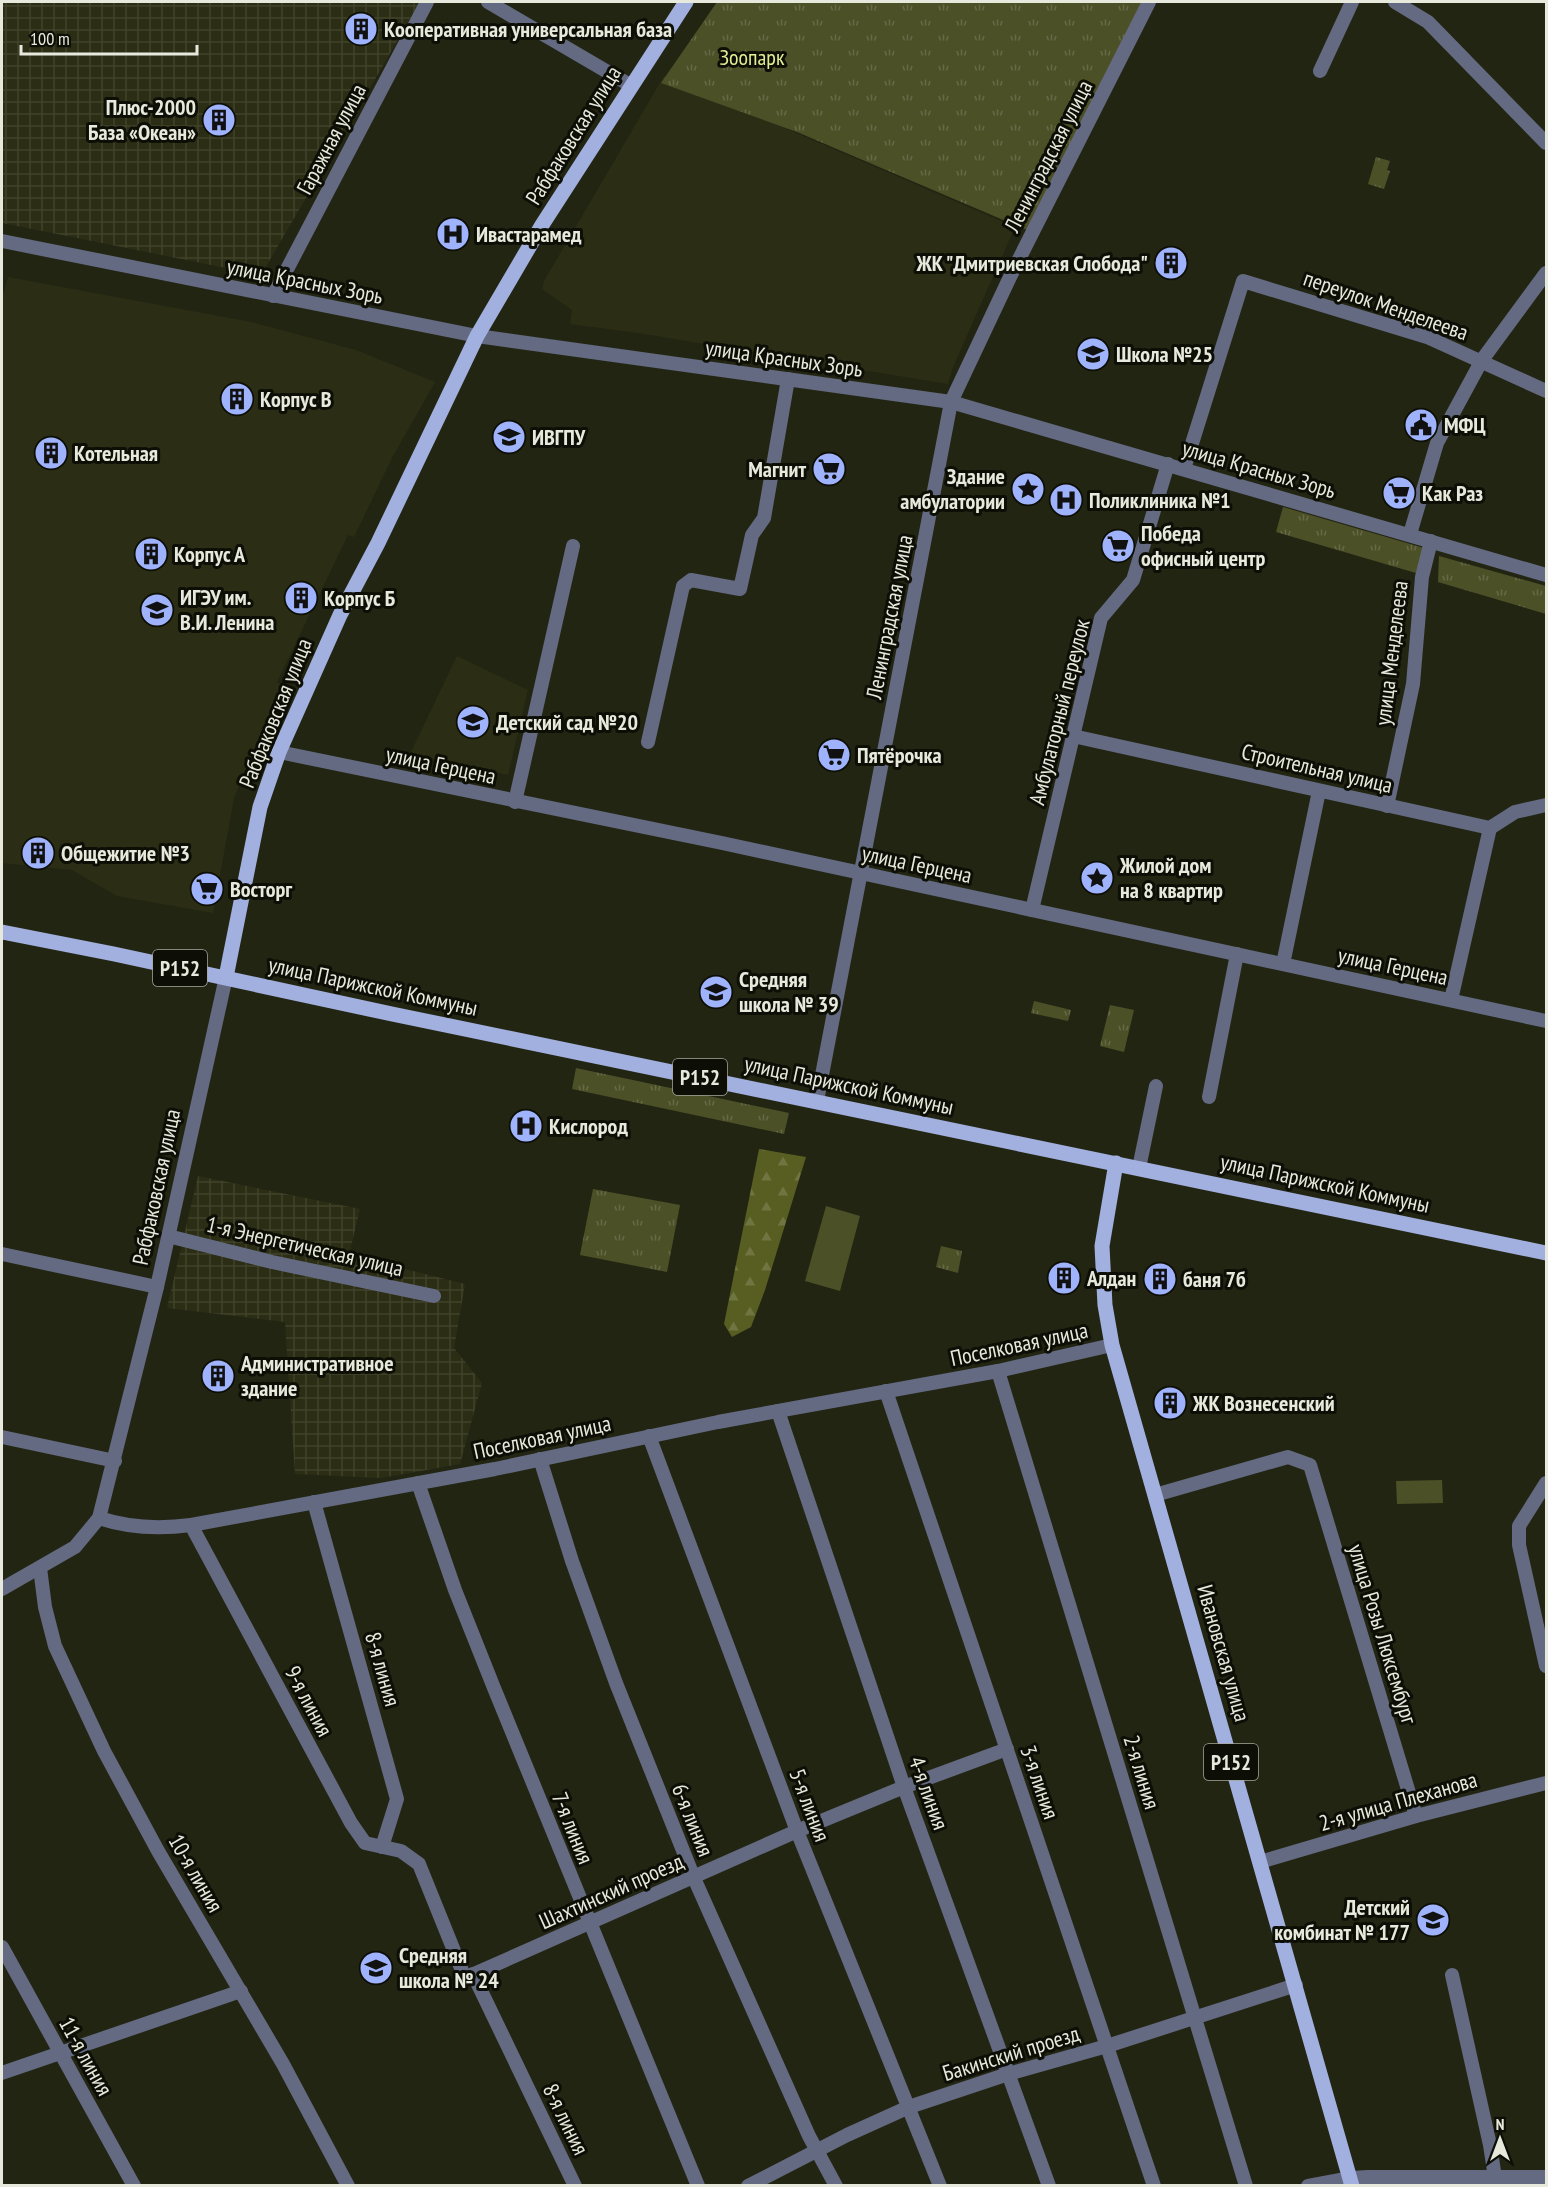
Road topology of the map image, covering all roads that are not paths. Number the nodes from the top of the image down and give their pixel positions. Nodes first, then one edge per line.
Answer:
1 (427, 2) edge
2 (488, 2) edge
3 (686, 2) edge
4 (1149, 2) edge
5 (1352, 2) edge
6 (1395, 2) edge
7 (1320, 70) dead end
8 (630, 85) junction
9 (1546, 143) edge
10 (2, 241) edge
11 (1546, 273) edge
12 (273, 296) junction
13 (477, 336) junction
14 (1482, 360) junction
15 (788, 380) junction
16 (1546, 391) edge
17 (951, 402) junction
18 (1168, 464) junction
19 (1185, 469) junction
20 (1410, 534) junction
21 (1431, 541) junction
22 (573, 546) dead end
23 (1546, 575) edge
24 (1073, 736) junction
25 (648, 742) dead end
26 (279, 752) junction
27 (1319, 790) junction
28 (515, 802) junction
29 (1546, 805) edge
30 (1387, 806) junction
31 (1490, 828) junction
32 (861, 873) junction
33 (1032, 910) junction
34 (2, 932) edge
35 (1237, 954) junction
36 (1283, 964) junction
37 (226, 977) junction
38 (1451, 1000) junction
39 (1546, 1021) edge
40 (1156, 1086) dead end
41 (1209, 1097) dead end
42 (817, 1101) junction
43 (1116, 1163) junction
44 (1139, 1168) junction
45 (168, 1236) junction
46 (1546, 1253) edge
47 (2, 1254) edge
48 (157, 1287) junction
49 (434, 1296) dead end
50 (1112, 1346) junction
51 (998, 1371) junction
52 (886, 1391) junction
53 (778, 1411) junction
54 (649, 1436) junction
55 (2, 1437) edge
56 (540, 1459) junction
57 (115, 1461) junction
58 (418, 1483) junction
59 (1546, 1483) edge
60 (1155, 1495) junction
61 (314, 1502) junction
62 (99, 1518) junction
63 (191, 1525) junction
64 (40, 1568) junction
65 (2, 1589) edge
66 (1546, 1666) edge
67 (1007, 1749) junction
68 (1546, 1783) edge
69 (904, 1787) junction
70 (1416, 1816) junction
71 (797, 1831) junction
72 (382, 1847) junction
73 (1260, 1862) junction
74 (419, 1864) joint
75 (694, 1878) junction
76 (589, 1924) junction
77 (2, 1947) edge
78 (1452, 1975) dead end
79 (469, 1976) junction
80 (1296, 1985) junction
81 (241, 1991) junction
82 (1195, 2017) junction
83 (1107, 2046) junction
84 (60, 2054) junction
85 (2, 2073) edge
86 (1008, 2074) junction
87 (909, 2107) junction
88 (816, 2151) junction
89 (1546, 2177) edge
90 (1496, 2181) edge
91 (1351, 2182) edge
92 (134, 2186) edge
93 (348, 2186) edge
94 (574, 2186) edge
95 (698, 2186) edge
96 (748, 2186) edge
97 (836, 2186) edge
98 (940, 2186) edge
99 (1049, 2186) edge
100 (1154, 2186) edge
101 (1246, 2186) edge
102 (1308, 2186) edge

1 - 12 street, Гаражная улица
2 - 8 street
3 - 8 main road, Рабфаковская улица
4 - 17 street, Ленинградская улица
5 - 7 street
6 - 9 street
8 - 13 main road, Рабфаковская улица
10 - 12 street, улица Красных Зорь
11 - 14 street
12 - 13 street, улица Красных Зорь
13 - 15 street, улица Красных Зорь
13 - 26 main road, Рабфаковская улица
14 - 16 street, переулок Менделеева
14 - 19 street, переулок Менделеева
14 - 20 street
15 - 17 street, улица Красных Зорь
15 - 25 street
17 - 18 street, улица Красных Зорь
17 - 32 street, Ленинградская улица
18 - 19 street, улица Красных Зорь
18 - 24 street, Амбулаторный переулок
19 - 20 street, улица Красных Зорь
20 - 21 street, улица Красных Зорь
21 - 23 street, улица Красных Зорь
21 - 30 street, улица Менделеева
22 - 28 street
24 - 27 street, Строительная улица
24 - 33 street, Амбулаторный переулок
26 - 28 street, улица Герцена
26 - 37 main road, Рабфаковская улица
27 - 30 street, Строительная улица
27 - 36 street
28 - 32 street, улица Герцена
29 - 31 street
30 - 31 street, Строительная улица
31 - 38 street
32 - 33 street, улица Герцена
32 - 42 street, Ленинградская улица
33 - 35 street, улица Герцена
34 - 37 main road, улица Парижской Коммуны / Р152
35 - 36 street, улица Герцена
35 - 41 street
36 - 38 street, улица Герцена
37 - 42 main road, улица Парижской Коммуны / Р152
37 - 45 street, Рабфаковская улица
38 - 39 street, улица Герцена
40 - 44 street
42 - 43 main road, улица Парижской Коммуны / Р152
43 - 44 main road, улица Парижской Коммуны
43 - 50 main road, Ивановская улица / Р152
44 - 46 main road, улица Парижской Коммуны
45 - 48 street, Рабфаковская улица
45 - 49 street, 1-я Энергетическая улица
47 - 48 street
48 - 57 street, Рабфаковская улица
50 - 51 street, Поселковая улица
50 - 60 main road, Ивановская улица / Р152
51 - 52 street, Поселковая улица
51 - 82 street, 2-я линия
52 - 53 street, Поселковая улица
52 - 67 street, 3-я линия
53 - 54 street, Поселковая улица
53 - 69 street, 4-я линия
54 - 56 street, Поселковая улица
54 - 71 street, 5-я линия
55 - 57 street
56 - 58 street, Поселковая улица
56 - 75 street, 6-я линия
57 - 62 street, Рабфаковская улица
58 - 61 street, Поселковая улица
58 - 76 street, 7-я линия
59 - 66 street
60 - 70 street, улица Розы Люксембург
60 - 73 main road, Ивановская улица / Р152
61 - 63 street, Поселковая улица
61 - 72 street, 8-я линия
62 - 63 street, Поселковая улица
62 - 64 street
63 - 72 street, 9-я линия
64 - 65 street
64 - 81 street, 10-я линия
67 - 69 street, Шахтинский проезд
67 - 83 street, 3-я линия
68 - 70 street, 2-я улица Плеханова
69 - 71 street, Шахтинский проезд
69 - 86 street, 4-я линия
70 - 73 street, 2-я улица Плеханова
71 - 75 street, Шахтинский проезд
71 - 87 street, 5-я линия
72 - 74 street, 9-я линия
73 - 80 main road, Ивановская улица / Р152
74 - 79 street, 8-я линия
75 - 76 street, Шахтинский проезд
75 - 88 street, 6-я линия
76 - 79 street, Шахтинский проезд
76 - 95 street, 7-я линия
77 - 84 street, 11-я линия
78 - 90 street
79 - 94 street, 8-я линия
80 - 82 street, Бакинский проезд
80 - 91 main road, Ивановская улица / Р152
81 - 84 street
81 - 93 street, 10-я линия
82 - 83 street, Бакинский проезд
82 - 101 street, 2-я линия
83 - 86 street, Бакинский проезд
83 - 100 street, 3-я линия
84 - 85 street
84 - 92 street, 11-я линия
86 - 87 street, Бакинский проезд
86 - 99 street, 4-я линия
87 - 88 street, Бакинский проезд
87 - 98 street, 5-я линия
88 - 96 street, Бакинский проезд
88 - 97 street, 6-я линия
89 - 90 street
90 - 91 street
91 - 102 street

